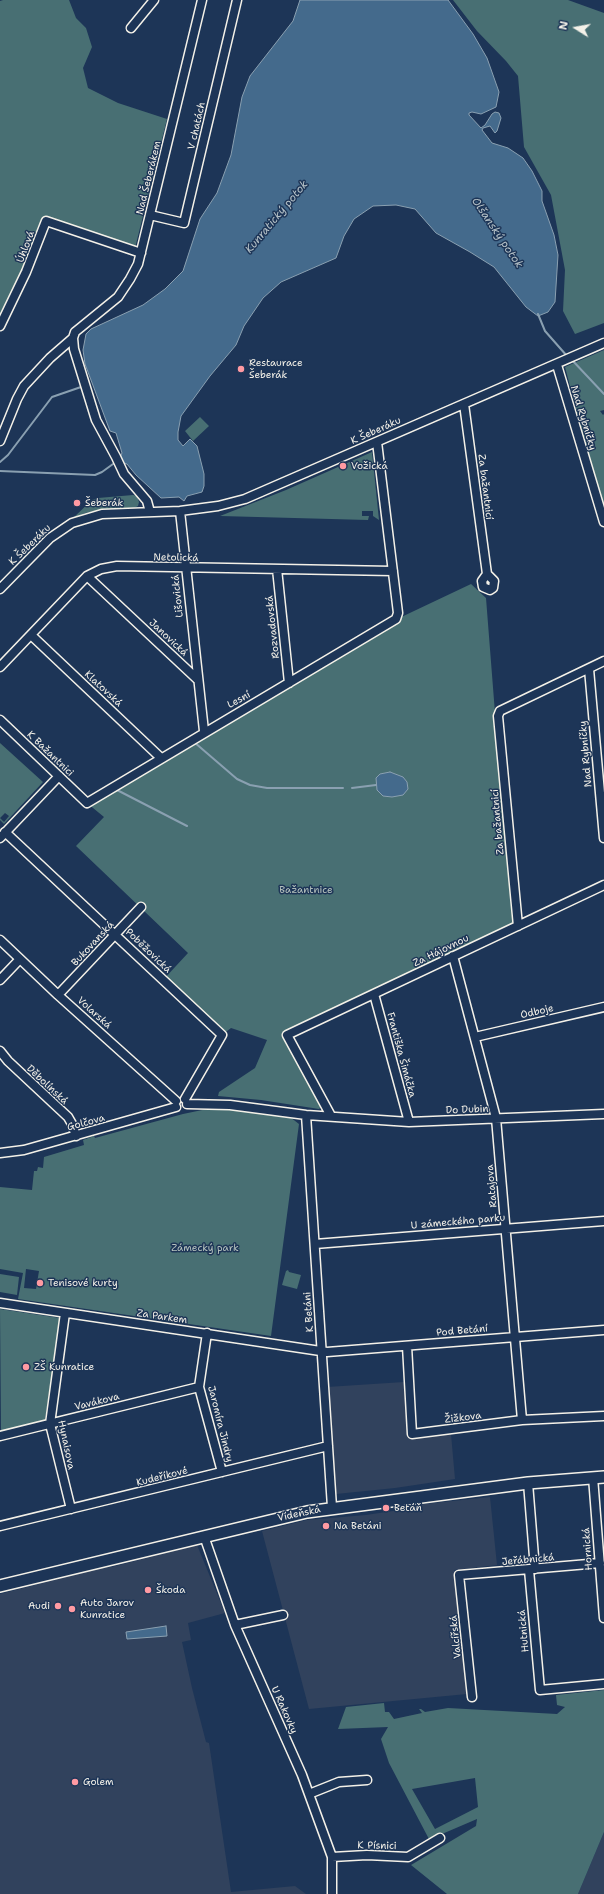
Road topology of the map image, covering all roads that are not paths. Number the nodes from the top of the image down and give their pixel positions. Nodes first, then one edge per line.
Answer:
1 (154, 0) edge
2 (202, 0) edge
3 (237, 0) edge
4 (131, 28) dead end
5 (150, 214) junction
6 (141, 253) junction
7 (0, 326) edge
8 (73, 338) junction
9 (604, 343) edge
10 (557, 364) junction
11 (464, 404) junction
12 (0, 441) edge
13 (377, 442) junction
14 (180, 511) junction
15 (150, 512) junction
16 (604, 522) edge
17 (185, 568) junction
18 (277, 569) junction
19 (393, 571) junction
20 (486, 574) dead end
21 (87, 576) junction
22 (0, 589) edge
23 (31, 635) junction
24 (604, 661) edge
25 (0, 667) edge
26 (589, 669) junction
27 (197, 679) junction
28 (289, 684) junction
29 (0, 720) edge
30 (204, 731) junction
31 (161, 758) junction
32 (59, 776) junction
33 (87, 803) joint
34 (3, 835) edge
35 (604, 838) edge
36 (604, 885) edge
37 (141, 907) dead end
38 (518, 926) junction
39 (116, 934) junction
40 (0, 940) edge
41 (454, 956) junction
42 (20, 959) junction
43 (0, 980) edge
44 (374, 994) junction
45 (58, 995) junction
46 (604, 1007) edge
47 (475, 1037) junction
48 (0, 1051) edge
49 (186, 1101) junction
50 (176, 1104) junction
51 (604, 1114) edge
52 (306, 1115) junction
53 (331, 1116) junction
54 (496, 1118) junction
55 (409, 1122) junction
56 (76, 1136) junction
57 (0, 1153) edge
58 (604, 1221) edge
59 (506, 1229) junction
60 (314, 1244) junction
61 (0, 1303) edge
62 (65, 1313) junction
63 (604, 1330) edge
64 (207, 1333) junction
65 (515, 1336) junction
66 (407, 1346) junction
67 (321, 1351) junction
68 (199, 1387) junction
69 (604, 1416) edge
70 (522, 1420) junction
71 (50, 1424) junction
72 (0, 1436) edge
73 (328, 1446) junction
74 (222, 1472) junction
75 (598, 1477) edge
76 (528, 1483) junction
77 (332, 1507) junction
78 (71, 1509) junction
79 (0, 1526) edge
80 (204, 1536) junction
81 (600, 1563) junction
82 (532, 1569) junction
83 (459, 1575) joint
84 (0, 1586) edge
85 (283, 1615) dead end
86 (604, 1618) edge
87 (235, 1625) junction
88 (604, 1684) edge
89 (472, 1697) dead end
90 (366, 1780) dead end
91 (309, 1794) junction
92 (440, 1838) dead end
93 (332, 1857) junction
94 (332, 1894) edge

1 - 4 street
2 - 5 street, Nad Šeberákem
3 - 5 street, V chatách
5 - 6 street, Nad Šeberákem
6 - 7 street, Úhlová
6 - 8 street, Nad Šeberákem
8 - 12 street, Nad Šeberákem
8 - 15 street
9 - 10 street, K Šeberáku
10 - 11 street, K Šeberáku
10 - 16 street, Nad Rybníčky
11 - 13 street, K Šeberáku
11 - 20 street, Za bažantnicí
13 - 14 street, K Šeberáku
13 - 19 street
14 - 15 street, K Šeberáku
14 - 17 street, Lišovická
15 - 22 street, K Šeberáku
17 - 18 street, Netolická
17 - 21 street, Netolická
17 - 27 street, Lišovická
18 - 19 street, Netolická
18 - 28 street, Rozvadovská
19 - 28 street, Lesní
21 - 23 street, Netolická
21 - 27 street, Janovická
23 - 25 street, Netolická
23 - 31 street, Klatovská
24 - 26 street
26 - 35 street, Nad Rybníčky
26 - 38 street, Za bažantnicí
27 - 30 street
28 - 30 street, Lesní
29 - 32 street, K Bažantnici
30 - 31 street, Lesní
31 - 33 street, Lesní
32 - 33 street, K Bažantnici
32 - 34 street
34 - 39 street, Poběžovická
36 - 38 street, Za Hájovnou
37 - 39 street, Bukovanská
38 - 41 street, Za Hájovnou
39 - 45 street, Bukovanská
39 - 49 street, Poběžovická
40 - 42 street, Volarská
41 - 44 street, Za Hájovnou
41 - 47 street, Ratajova
42 - 43 street
42 - 45 street, Volarská
44 - 53 street, Za Hájovnou
44 - 55 street, Františka Šimáčka
45 - 50 street, Volarská
46 - 47 street, Odboje
47 - 54 street, Ratajova
48 - 56 street, Děbolínská
49 - 50 street, Golčova
49 - 52 street
50 - 56 street, Golčova
51 - 54 street, Do Dubin
52 - 53 street, Do Dubin
52 - 60 street, K Betáni
53 - 55 street, Do Dubin
54 - 55 street, Do Dubin
54 - 59 street, Ratajova
56 - 57 street, Golčova
58 - 59 street, U zámeckého parku
59 - 60 street, U zámeckého parku
59 - 65 street, Ratajova
60 - 67 street, K Betáni
61 - 62 street, Za Parkem
62 - 64 street, Za Parkem
62 - 71 street, Hynaisova
63 - 65 street, Pod Betání
64 - 67 street, Za Parkem
64 - 68 street, Jaromíra Jindry
65 - 66 street, Pod Betání
65 - 70 street, Ratajova
66 - 67 street, Pod Betání
66 - 70 street, Žižkova
67 - 73 street, K Betáni
68 - 71 street, Vavákova
68 - 74 street, Jaromíra Jindry
69 - 70 street, Žižkova
71 - 72 street, Vavákova
71 - 78 street, Hynaisova
73 - 74 street, Kudeříkové
73 - 77 street, K Betáni
74 - 78 street, Kudeříkové
75 - 76 main road, Vídeňská
75 - 81 street, Hornická
76 - 77 main road, Vídeňská
76 - 82 street, Hutnická
77 - 80 main road, Vídeňská
78 - 79 street, Kudeříkové
80 - 84 main road, Vídeňská
80 - 87 street, U Rakovky
81 - 82 street, Jeřábnická
81 - 86 street, Hornická
82 - 83 street, Jeřábnická
82 - 88 street, Hutnická
83 - 89 street, Valcířská
85 - 87 street
87 - 91 street, U Rakovky
90 - 91 street
91 - 93 street, U Rakovky
92 - 93 street, K Písnici
93 - 94 street, U Rakovky

